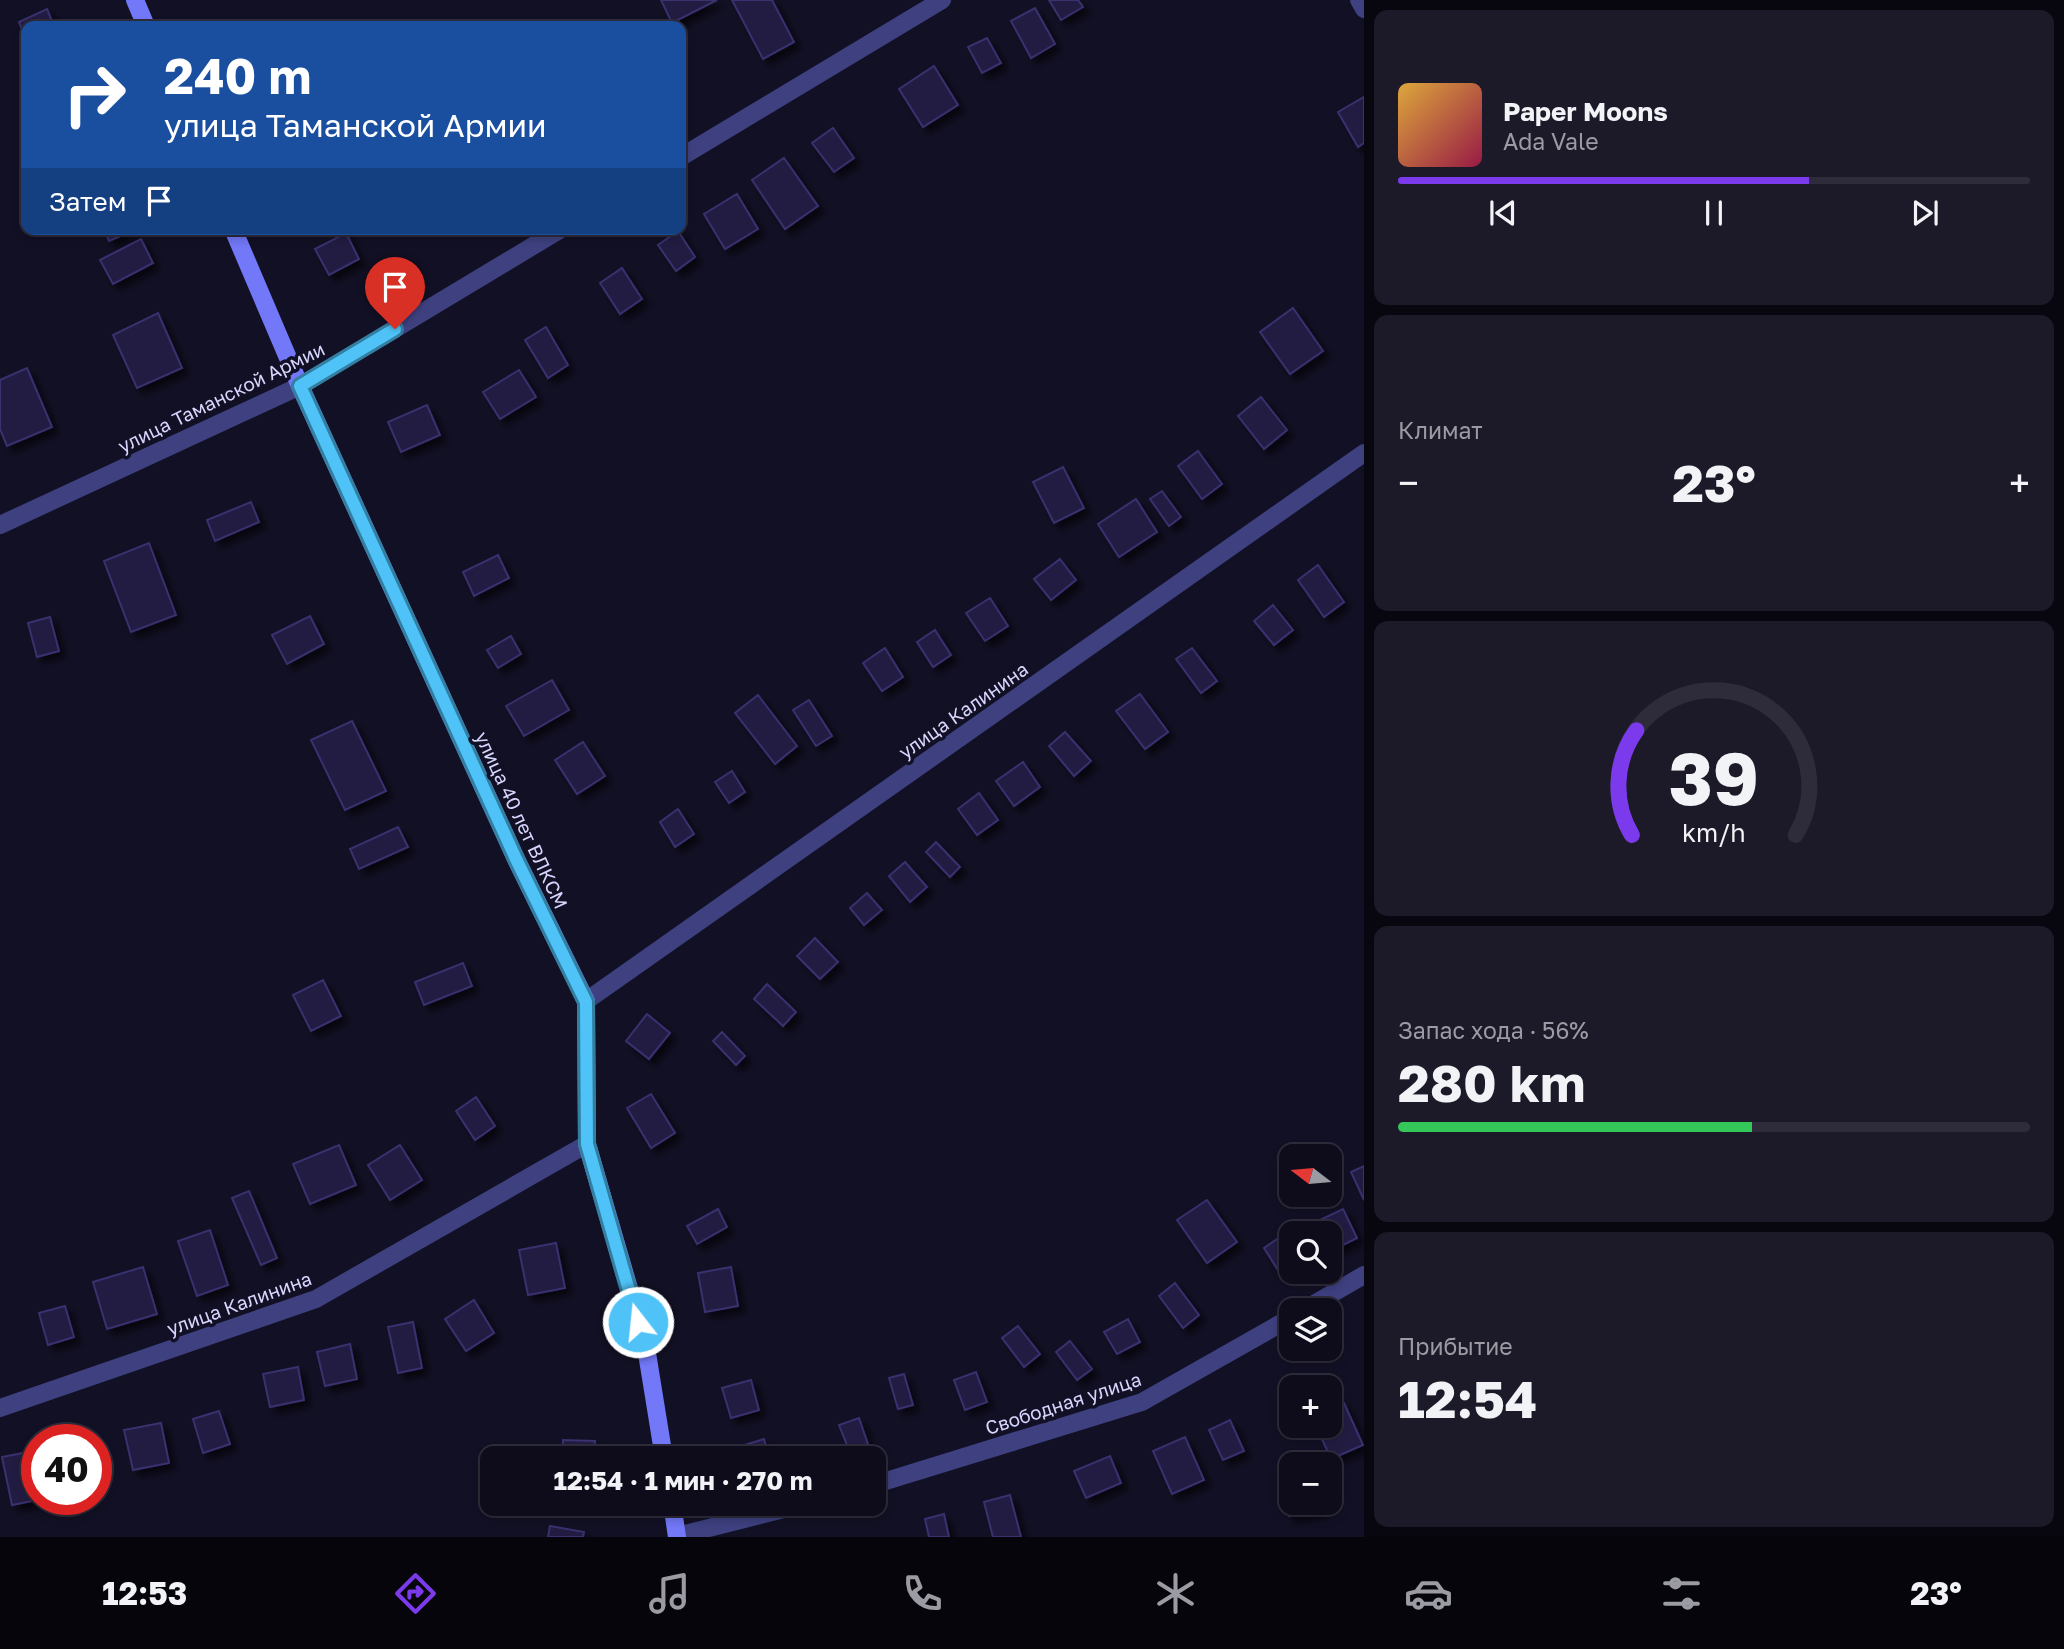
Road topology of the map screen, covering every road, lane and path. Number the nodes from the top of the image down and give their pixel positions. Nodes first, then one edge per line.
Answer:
1 (135, 0) edge
2 (943, 0) edge
3 (1359, 0) edge
4 (1364, 9) edge
5 (144, 21) edge
6 (686, 154) edge
7 (236, 235) edge
8 (551, 235) edge
9 (300, 386) junction
10 (1364, 453) edge
11 (0, 526) edge
12 (586, 1002) junction
13 (587, 1144) junction
14 (1364, 1275) edge
15 (1324, 1298) edge
16 (1279, 1324) edge
17 (0, 1408) edge
18 (662, 1446) edge
19 (886, 1481) edge
20 (673, 1516) edge
21 (758, 1516) edge
22 (677, 1537) edge

1 - 5 street
2 - 6 street
3 - 4 street
7 - 9 street, улица 40 лет ВЛКСМ
8 - 9 street, улица Таманской Армии
9 - 11 street, улица Таманской Армии
9 - 12 street, улица 40 лет ВЛКСМ
10 - 12 street, улица Калинина
12 - 13 street, улица 40 лет ВЛКСМ
13 - 17 street, улица Калинина
13 - 18 street, улица 40 лет ВЛКСМ
14 - 15 street
16 - 19 street, Свободная улица
20 - 22 street
21 - 22 street

